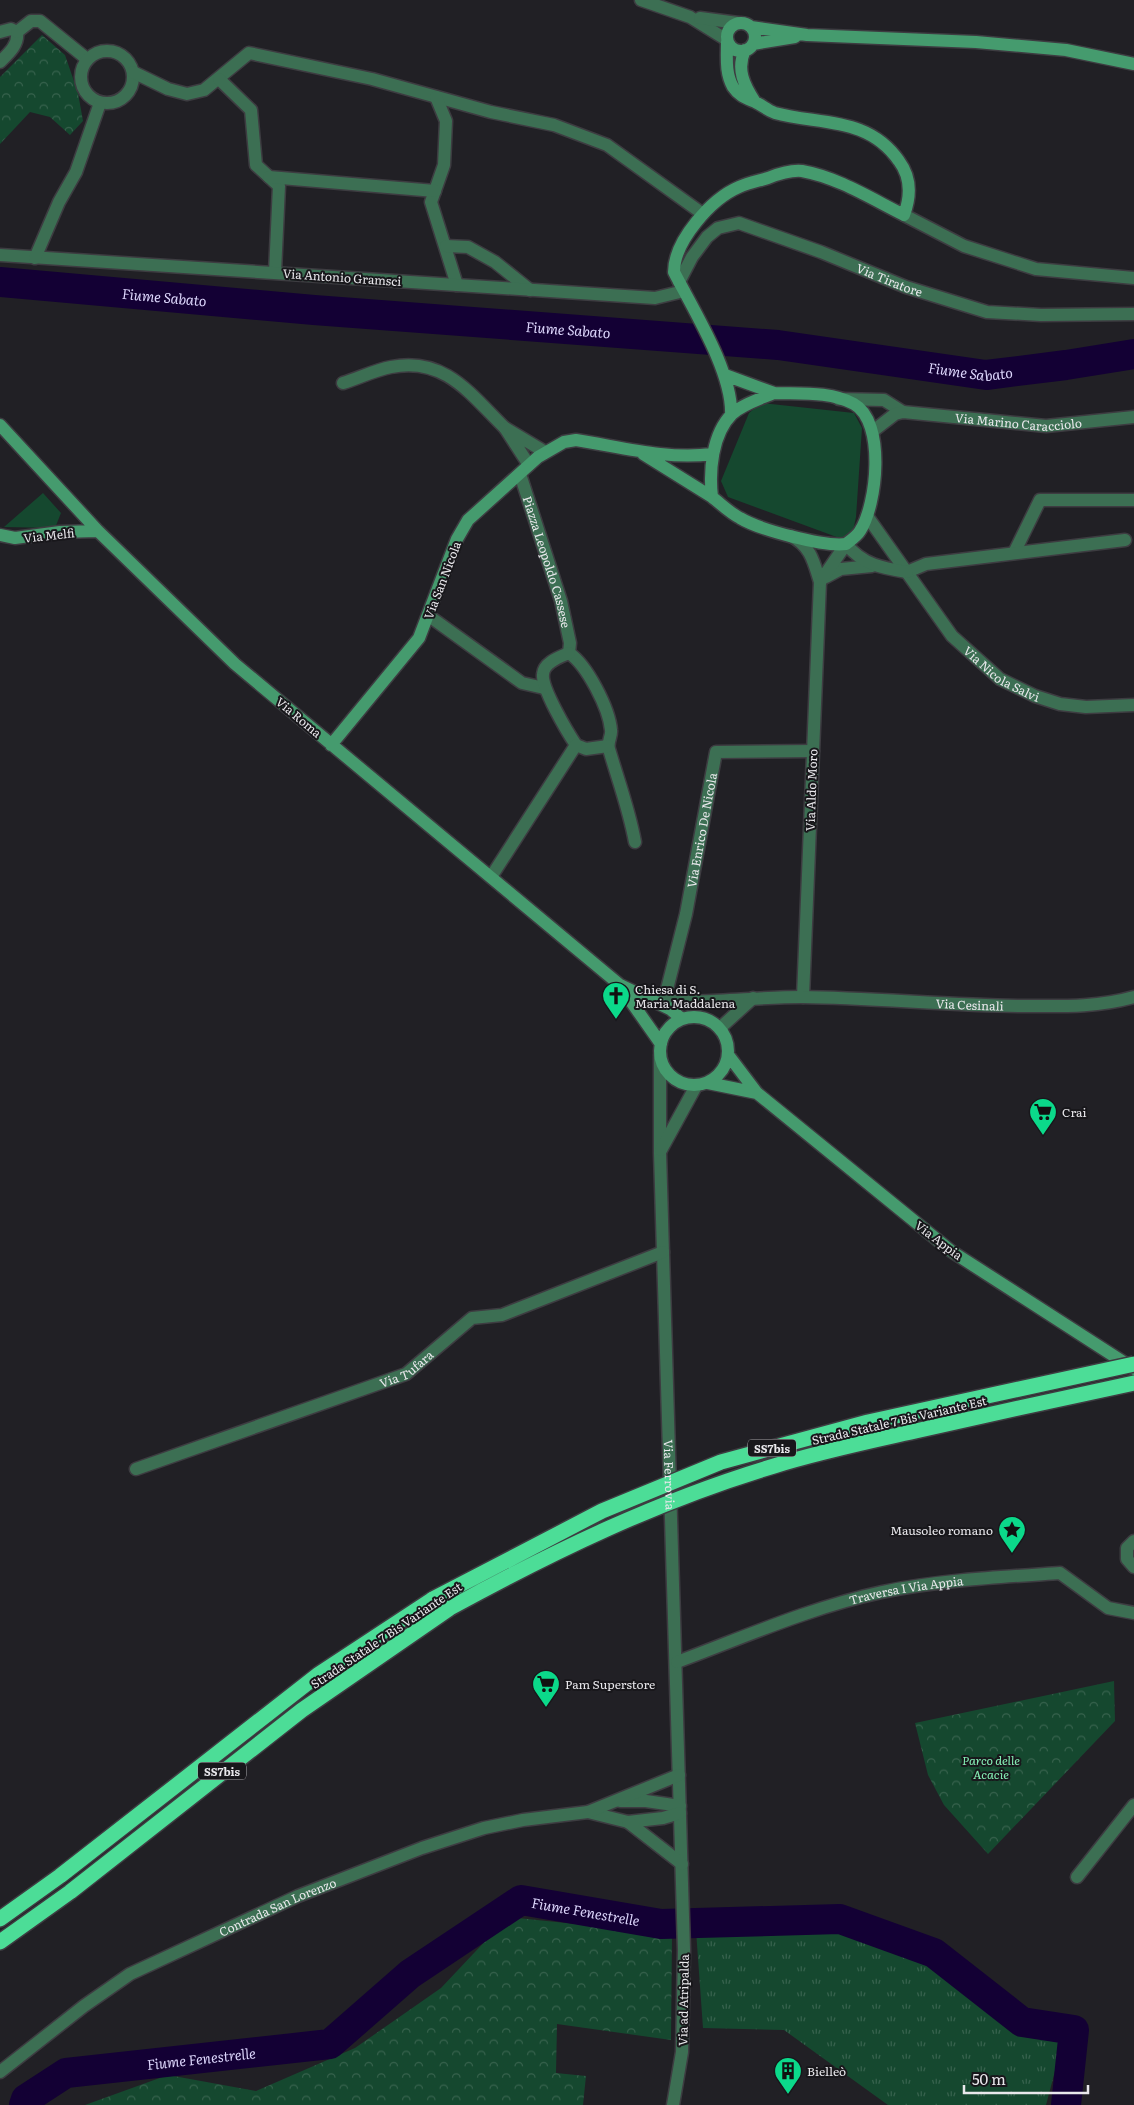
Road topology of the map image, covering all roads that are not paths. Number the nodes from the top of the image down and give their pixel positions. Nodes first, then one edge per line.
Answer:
1 (641, 0) edge
2 (690, 17) junction
3 (738, 23) junction
4 (751, 26) junction
5 (0, 32) edge
6 (17, 32) junction
7 (807, 35) junction
8 (727, 41) junction
9 (749, 47) junction
10 (87, 59) junction
11 (0, 62) edge
12 (1134, 64) edge
13 (133, 72) junction
14 (219, 79) junction
15 (436, 98) junction
16 (755, 102) junction
17 (100, 103) junction
18 (269, 177) junction
19 (435, 191) junction
20 (703, 214) junction
21 (904, 215) junction
22 (446, 246) junction
23 (0, 256) edge
24 (35, 258) junction
25 (275, 272) junction
26 (1134, 278) edge
27 (457, 285) junction
28 (681, 286) junction
29 (530, 290) junction
30 (1134, 314) edge
31 (725, 375) junction
32 (343, 384) dead end
33 (774, 393) junction
34 (839, 399) junction
35 (903, 412) junction
36 (731, 415) junction
37 (1134, 417) edge
38 (0, 425) edge
39 (505, 428) junction
40 (873, 431) junction
41 (634, 449) junction
42 (545, 452) junction
43 (712, 454) junction
44 (524, 469) junction
45 (712, 497) junction
46 (1134, 500) edge
47 (867, 516) junction
48 (98, 531) junction
49 (789, 535) junction
50 (0, 536) edge
51 (1125, 540) dead end
52 (846, 544) junction
53 (1014, 554) junction
54 (872, 566) junction
55 (907, 572) junction
56 (820, 582) junction
57 (429, 616) junction
58 (569, 653) junction
59 (544, 688) junction
60 (1134, 705) edge
61 (331, 745) junction
62 (576, 745) junction
63 (608, 746) junction
64 (813, 751) junction
65 (635, 842) dead end
66 (490, 877) junction
67 (620, 986) junction
68 (803, 997) junction
69 (1134, 997) edge
70 (753, 998) junction
71 (644, 999) junction
72 (664, 1001) junction
73 (691, 1003) junction
74 (682, 1019) junction
75 (720, 1028) junction
76 (661, 1049) junction
77 (728, 1056) junction
78 (702, 1084) junction
79 (757, 1093) junction
80 (660, 1153) junction
81 (663, 1252) junction
82 (1134, 1364) edge
83 (1134, 1369) edge
84 (1134, 1383) edge
85 (136, 1469) dead end
86 (1134, 1541) edge
87 (1134, 1566) edge
88 (1134, 1613) edge
89 (677, 1662) junction
90 (679, 1775) junction
91 (612, 1801) junction
92 (1134, 1805) edge
93 (680, 1809) junction
94 (588, 1812) junction
95 (628, 1822) junction
96 (682, 1864) junction
97 (1077, 1878) dead end
98 (682, 1895) joint
99 (0, 1919) edge
100 (0, 1942) edge
101 (0, 2072) edge
102 (676, 2088) junction
103 (673, 2105) edge
104 (680, 2105) edge

1 - 2 street
2 - 3 street
2 - 8 street
3 - 4 street
3 - 8 street
4 - 7 street
4 - 9 street
5 - 6 street
6 - 10 street
6 - 11 street
7 - 9 street
7 - 12 street
8 - 9 street
8 - 16 street
9 - 16 street
10 - 13 street
10 - 17 street
13 - 14 street
13 - 17 street
14 - 15 street
14 - 18 street
15 - 19 street
15 - 20 street
16 - 21 street
17 - 24 street
18 - 19 street
18 - 25 street
19 - 22 street
20 - 21 street
20 - 28 street
21 - 26 street
22 - 27 street
22 - 29 street
23 - 24 street, Via Antonio Gramsci
24 - 25 street, Via Antonio Gramsci
25 - 27 street, Via Antonio Gramsci
27 - 29 street, Via Antonio Gramsci
28 - 29 street, Via Antonio Gramsci
28 - 30 street, Via Tiratore
28 - 31 street
31 - 33 street
31 - 36 street
32 - 39 street
33 - 34 street
33 - 36 street
34 - 35 street
34 - 40 street
35 - 37 street, Via Marino Caracciolo
35 - 40 street
36 - 43 street
38 - 48 street, Via Roma
39 - 42 street
39 - 44 street, Piazza Leopoldo Cassese
40 - 47 street
41 - 42 street, Via San Nicola
41 - 43 street, Via San Nicola
41 - 45 street, Via San Nicola
42 - 44 street, Via San Nicola
43 - 45 street
44 - 57 street, Via San Nicola
44 - 58 street, Piazza Leopoldo Cassese
45 - 49 street
46 - 53 street
47 - 52 street
47 - 55 street, Via Nicola Salvi
48 - 50 street, Via Melfi
48 - 61 street, Via Roma
49 - 52 street
49 - 56 street
51 - 53 street
52 - 54 street
52 - 56 street
53 - 55 street
54 - 55 street
54 - 56 street
55 - 60 street, Via Nicola Salvi
56 - 64 street, Via Aldo Moro
57 - 59 street
57 - 61 street, Via San Nicola
58 - 59 street
58 - 63 street
59 - 62 street
61 - 66 street, Via Roma
62 - 63 street
62 - 66 street
63 - 65 street
64 - 68 street, Via Aldo Moro
64 - 72 street, Via Enrico De Nicola
66 - 67 street, Via Roma
67 - 71 street, Via Roma
67 - 76 street, Via Roma
68 - 69 street, Via Cesinali
68 - 70 street, Via Cesinali
70 - 73 street, Via Roma
70 - 75 street
71 - 72 street, Via Roma
71 - 74 street, Via Roma
72 - 73 street, Via Roma
73 - 74 street
74 - 75 street
74 - 76 street
75 - 77 street
76 - 78 street
76 - 80 street, Via Ferrovia
77 - 78 street
77 - 79 street, Via Appia
78 - 79 street, Via Appia
78 - 80 street
79 - 83 street, Via Appia
80 - 81 street, Via Ferrovia
81 - 85 street, Via Tufara
81 - 89 street, Via Ferrovia
82 - 99 highway, Strada Statale 7 Bis Variante Est / SS7bis, bridge
84 - 100 highway, Strada Statale 7 Bis Variante Est / SS7bis, bridge
86 - 87 street
88 - 89 street, Traversa I Via Appia
89 - 90 street, Via Ferrovia
90 - 91 street, Contrada San Lorenzo
90 - 93 street, Via Ferrovia
91 - 93 street, Contrada San Lorenzo
91 - 94 street, Contrada San Lorenzo
92 - 97 street
93 - 95 street, Contrada San Lorenzo
93 - 96 street, Via Ferrovia
94 - 95 street, Contrada San Lorenzo
94 - 101 street, Contrada San Lorenzo
95 - 96 street, Contrada San Lorenzo
96 - 98 street, Via Ferrovia
98 - 102 street, Via ad Atripalda
102 - 103 street, Via ad Atripalda
102 - 104 street

